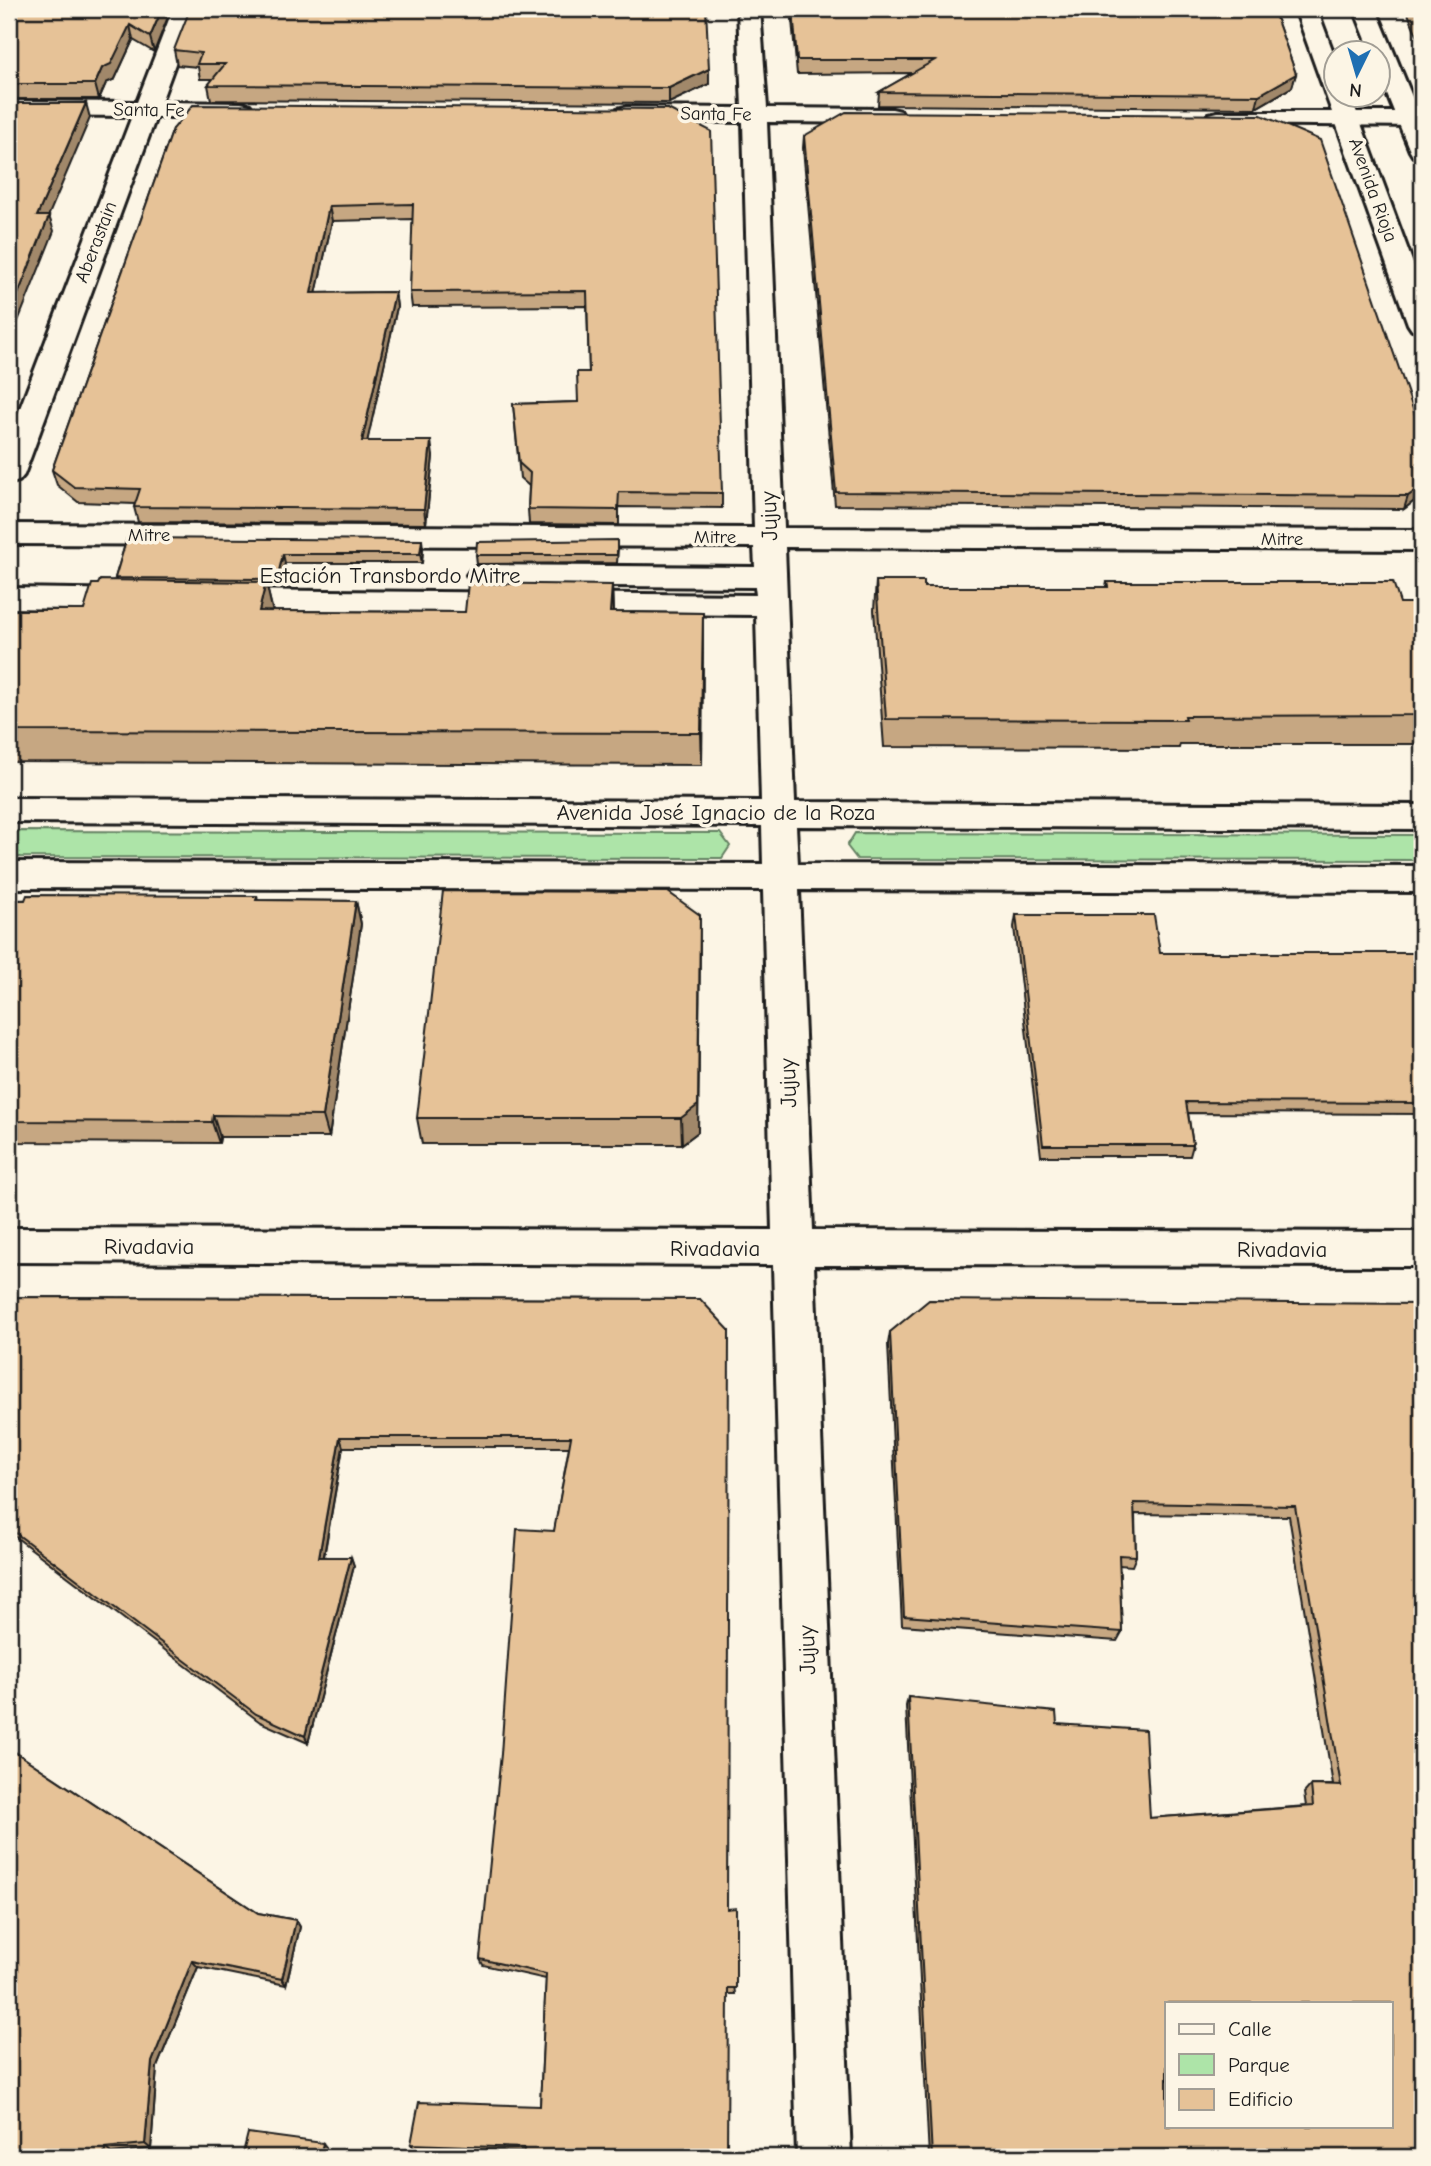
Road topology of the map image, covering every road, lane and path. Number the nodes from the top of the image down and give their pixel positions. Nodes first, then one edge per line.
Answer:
1 (184, 9) edge
2 (749, 9) edge
3 (1306, 9) edge
4 (1365, 9) edge
5 (1322, 52) edge
6 (9, 108) edge
7 (1343, 108) edge
8 (146, 110) junction
9 (270, 111) edge
10 (605, 113) edge
11 (755, 115) junction
12 (910, 116) edge
13 (1197, 119) edge
14 (1347, 119) junction
15 (1416, 119) edge
16 (1422, 151) edge
17 (1422, 324) edge
18 (9, 475) edge
19 (9, 534) edge
20 (770, 537) junction
21 (1422, 540) edge
22 (9, 573) edge
23 (153, 574) edge
24 (206, 574) edge
25 (771, 591) junction
26 (9, 598) edge
27 (9, 810) edge
28 (779, 812) junction
29 (1422, 817) edge
30 (9, 874) edge
31 (782, 877) junction
32 (1422, 879) edge
33 (9, 1245) edge
34 (794, 1248) junction
35 (1422, 1249) edge
36 (824, 2157) edge

1 - 8 street, Aberastain
2 - 11 street, Jujuy
3 - 5 street, Avenida Rioja
4 - 15 street
6 - 8 street, Santa Fe
7 - 14 street, Avenida Rioja
8 - 9 street, Santa Fe
8 - 18 street, Aberastain
10 - 11 street, Santa Fe
11 - 12 street, Santa Fe
11 - 20 street, Jujuy
13 - 14 street
14 - 15 street
14 - 17 street, Avenida Rioja
15 - 16 street
19 - 20 street, Mitre
20 - 21 street, Mitre
20 - 25 street, Jujuy
22 - 23 street
24 - 25 street, Estación Transbordo Mitre
25 - 26 street, Estación Transbordo Mitre
25 - 28 street, Jujuy
27 - 28 street, Avenida José Ignacio de la Roza
28 - 29 street, Avenida José Ignacio de la Roza
28 - 31 street, Jujuy
30 - 31 street
31 - 32 street
31 - 34 street, Jujuy
33 - 34 street, Rivadavia
34 - 35 street, Rivadavia
34 - 36 street, Jujuy

